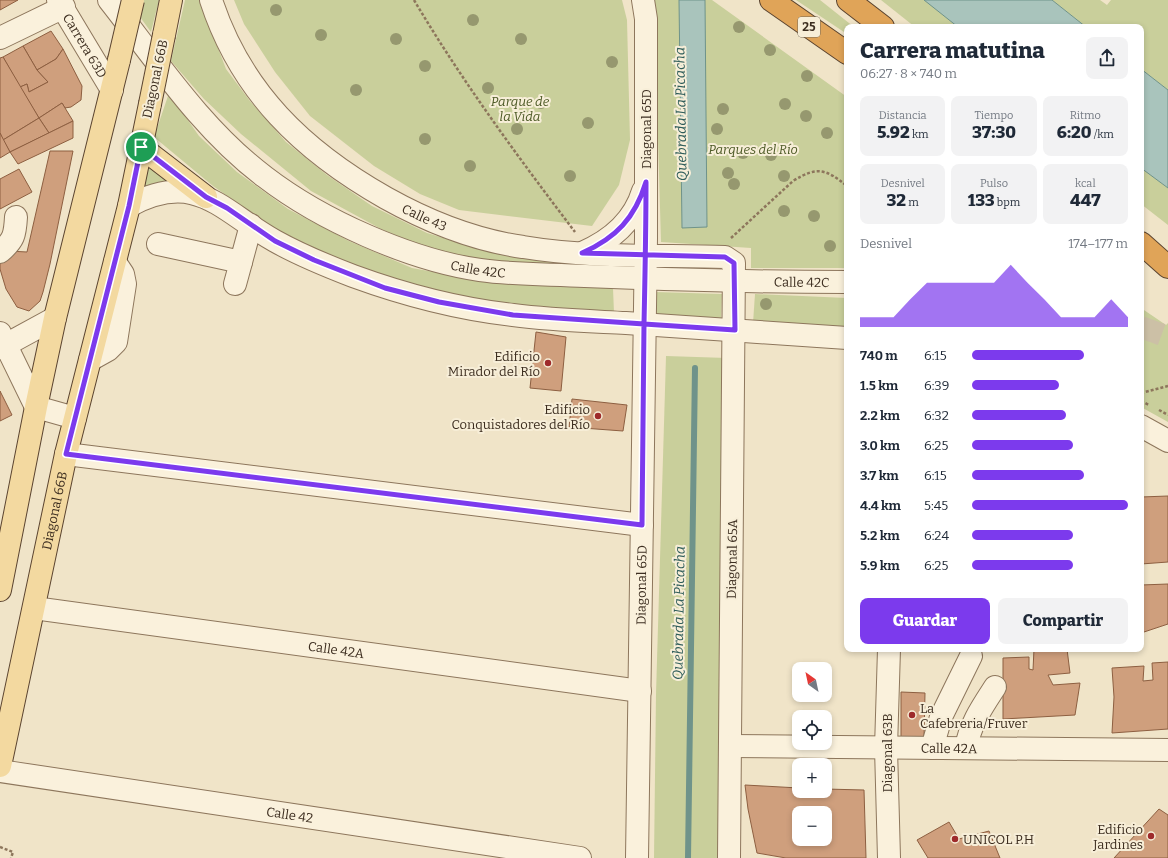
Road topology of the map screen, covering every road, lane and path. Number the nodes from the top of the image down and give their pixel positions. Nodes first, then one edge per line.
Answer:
1 (109, 0) edge
2 (133, 0) edge
3 (171, 0) edge
4 (211, 0) edge
5 (414, 0) edge
6 (643, 0) edge
7 (771, 0) edge
8 (848, 0) edge
9 (61, 4) edge
10 (879, 24) edge
11 (0, 38) edge
12 (844, 51) edge
13 (112, 90) junction
14 (141, 147) junction
15 (646, 182) junction
16 (844, 184) edge
17 (206, 197) junction
18 (129, 206) junction
19 (16, 217) dead end
20 (251, 225) junction
21 (573, 229) dead end
22 (570, 234) dead end
23 (158, 244) dead end
24 (580, 244) junction
25 (1144, 246) edge
26 (731, 250) junction
27 (0, 252) edge
28 (645, 255) junction
29 (1144, 258) edge
30 (242, 262) junction
31 (1168, 267) edge
32 (1168, 273) edge
33 (645, 279) junction
34 (735, 282) junction
35 (844, 282) edge
36 (236, 284) dead end
37 (55, 318) junction
38 (644, 324) junction
39 (735, 330) junction
40 (1, 338) edge
41 (844, 338) edge
42 (1168, 386) edge
43 (1144, 392) edge
44 (36, 407) junction
45 (75, 418) junction
46 (1144, 428) edge
47 (1168, 441) edge
48 (66, 454) junction
49 (642, 525) junction
50 (0, 590) edge
51 (34, 608) junction
52 (889, 652) edge
53 (971, 656) dead end
54 (995, 687) dead end
55 (640, 691) junction
56 (730, 746) junction
57 (886, 748) junction
58 (932, 748) junction
59 (966, 748) junction
60 (1168, 750) edge
61 (0, 766) edge
62 (0, 771) edge
63 (0, 847) edge
64 (11, 858) edge
65 (580, 858) edge
66 (637, 858) edge
67 (729, 858) edge
68 (889, 858) edge

1 - 33 street, Calle 42C
2 - 13 main road, bridge
3 - 14 main road, Diagonal 66B, bridge
4 - 24 street, Calle 43
5 - 21 path
6 - 15 street, Diagonal 65D
7 - 12 highway, 25
8 - 10 highway
9 - 11 street
9 - 13 street, Carrera 63D
13 - 37 main road
14 - 17 main road
14 - 18 main road, Diagonal 66B
15 - 24 street
15 - 28 street, Diagonal 65D
16 - 26 path
17 - 18 street
17 - 20 street
18 - 45 main road, Diagonal 66B
19 - 27 street
20 - 30 street
20 - 38 street
22 - 24 path
23 - 30 street
24 - 28 street, Calle 43
25 - 31 highway
26 - 28 street, Calle 43
26 - 34 street, Diagonal 65A
28 - 33 street, Diagonal 65D
29 - 32 highway
30 - 36 street
33 - 34 street, Calle 42C
33 - 38 street, Diagonal 65D
34 - 35 street, Calle 42C
34 - 39 street, Diagonal 65A
37 - 40 street
37 - 44 main road
38 - 39 street
38 - 49 street, Diagonal 65D
39 - 41 street
39 - 56 street, Diagonal 65A
40 - 44 street
42 - 43 path
44 - 45 street
44 - 50 main road
45 - 48 main road, Diagonal 66B
46 - 47 street
48 - 49 street
48 - 51 main road, Diagonal 66B
49 - 55 street, Diagonal 65D
51 - 55 street, Calle 42A
51 - 61 main road, Diagonal 66B
52 - 57 street, Diagonal 63B
53 - 58 street
54 - 59 street
55 - 66 street, Diagonal 65D
56 - 57 street, Calle 42A
56 - 67 street, Diagonal 65A
57 - 58 street, Calle 42A
57 - 68 street, Diagonal 63B
58 - 59 street, Calle 42A
59 - 60 street, Calle 42A
62 - 65 street, Calle 42
63 - 64 path

